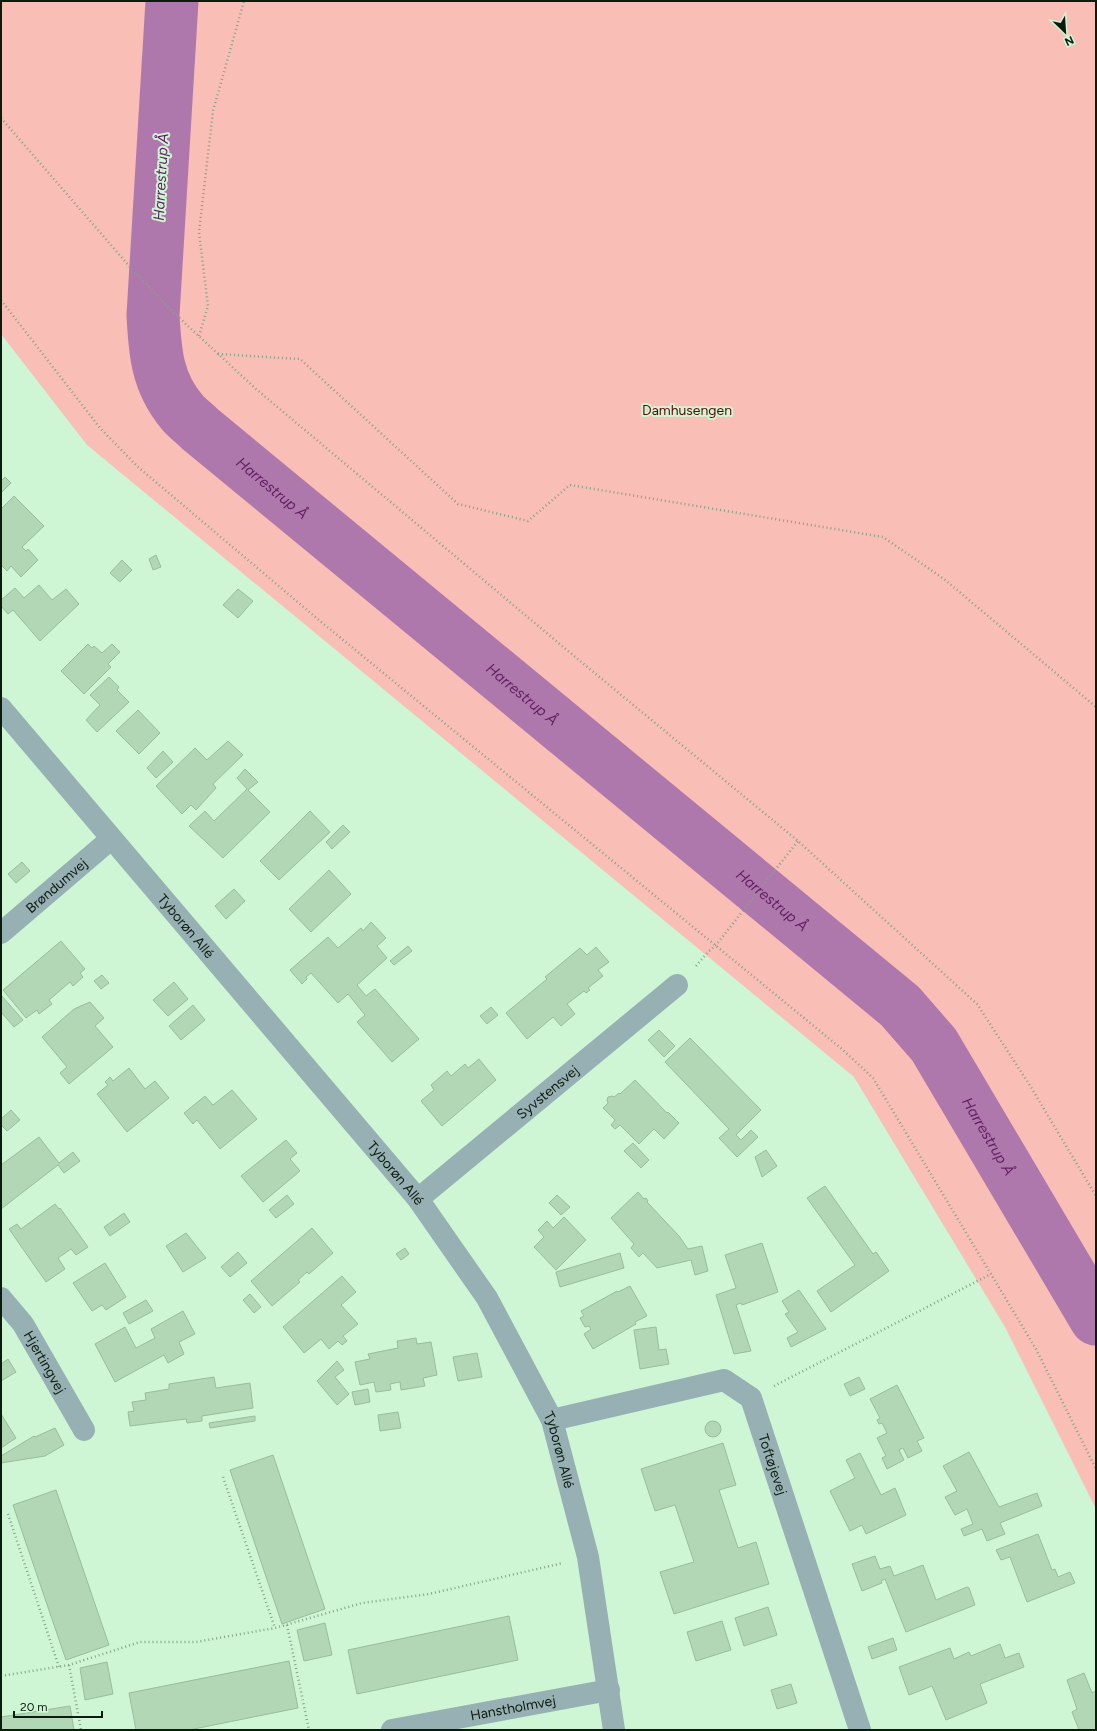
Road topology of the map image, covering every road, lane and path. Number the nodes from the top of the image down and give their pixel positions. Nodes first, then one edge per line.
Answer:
1 (244, 1) edge
2 (1, 118) edge
3 (1, 300) edge
4 (199, 336) junction
5 (218, 354) junction
6 (1, 708) edge
7 (1096, 708) edge
8 (112, 839) junction
9 (798, 841) junction
10 (1, 933) edge
11 (716, 945) junction
12 (695, 967) dead end
13 (677, 985) dead end
14 (1096, 1196) edge
15 (418, 1199) junction
16 (991, 1274) junction
17 (1, 1298) edge
18 (750, 1398) junction
19 (552, 1420) junction
20 (84, 1430) dead end
21 (1096, 1469) edge
22 (223, 1477) dead end
23 (8, 1514) dead end
24 (588, 1557) junction
25 (287, 1625) junction
26 (275, 1628) junction
27 (69, 1665) junction
28 (60, 1667) junction
29 (1, 1676) edge
30 (609, 1690) junction
31 (81, 1730) edge
32 (309, 1730) edge
33 (392, 1730) edge
34 (614, 1730) edge
35 (860, 1730) edge

1 - 4 path
2 - 4 path
3 - 11 path
4 - 5 path
5 - 7 path
5 - 9 path
6 - 8 street, Tyborøn Allé
8 - 10 street, Brøndumvej
8 - 15 street, Tyborøn Allé
9 - 11 path
9 - 14 path
11 - 12 path
11 - 16 path
13 - 15 street, Syvstensvej
15 - 19 street, Tyborøn Allé
16 - 18 path
16 - 21 path
17 - 20 street, Hjertingvej
18 - 19 street
18 - 35 street, Toftøjevej
19 - 24 street, Tyborøn Allé
22 - 26 path
23 - 28 path
24 - 25 path
24 - 30 street, Tyborøn Allé
25 - 26 path
25 - 32 path
26 - 27 path
27 - 28 path
27 - 31 path
28 - 29 path
30 - 33 street, Hanstholmvej
30 - 34 street, Tyborøn Allé

